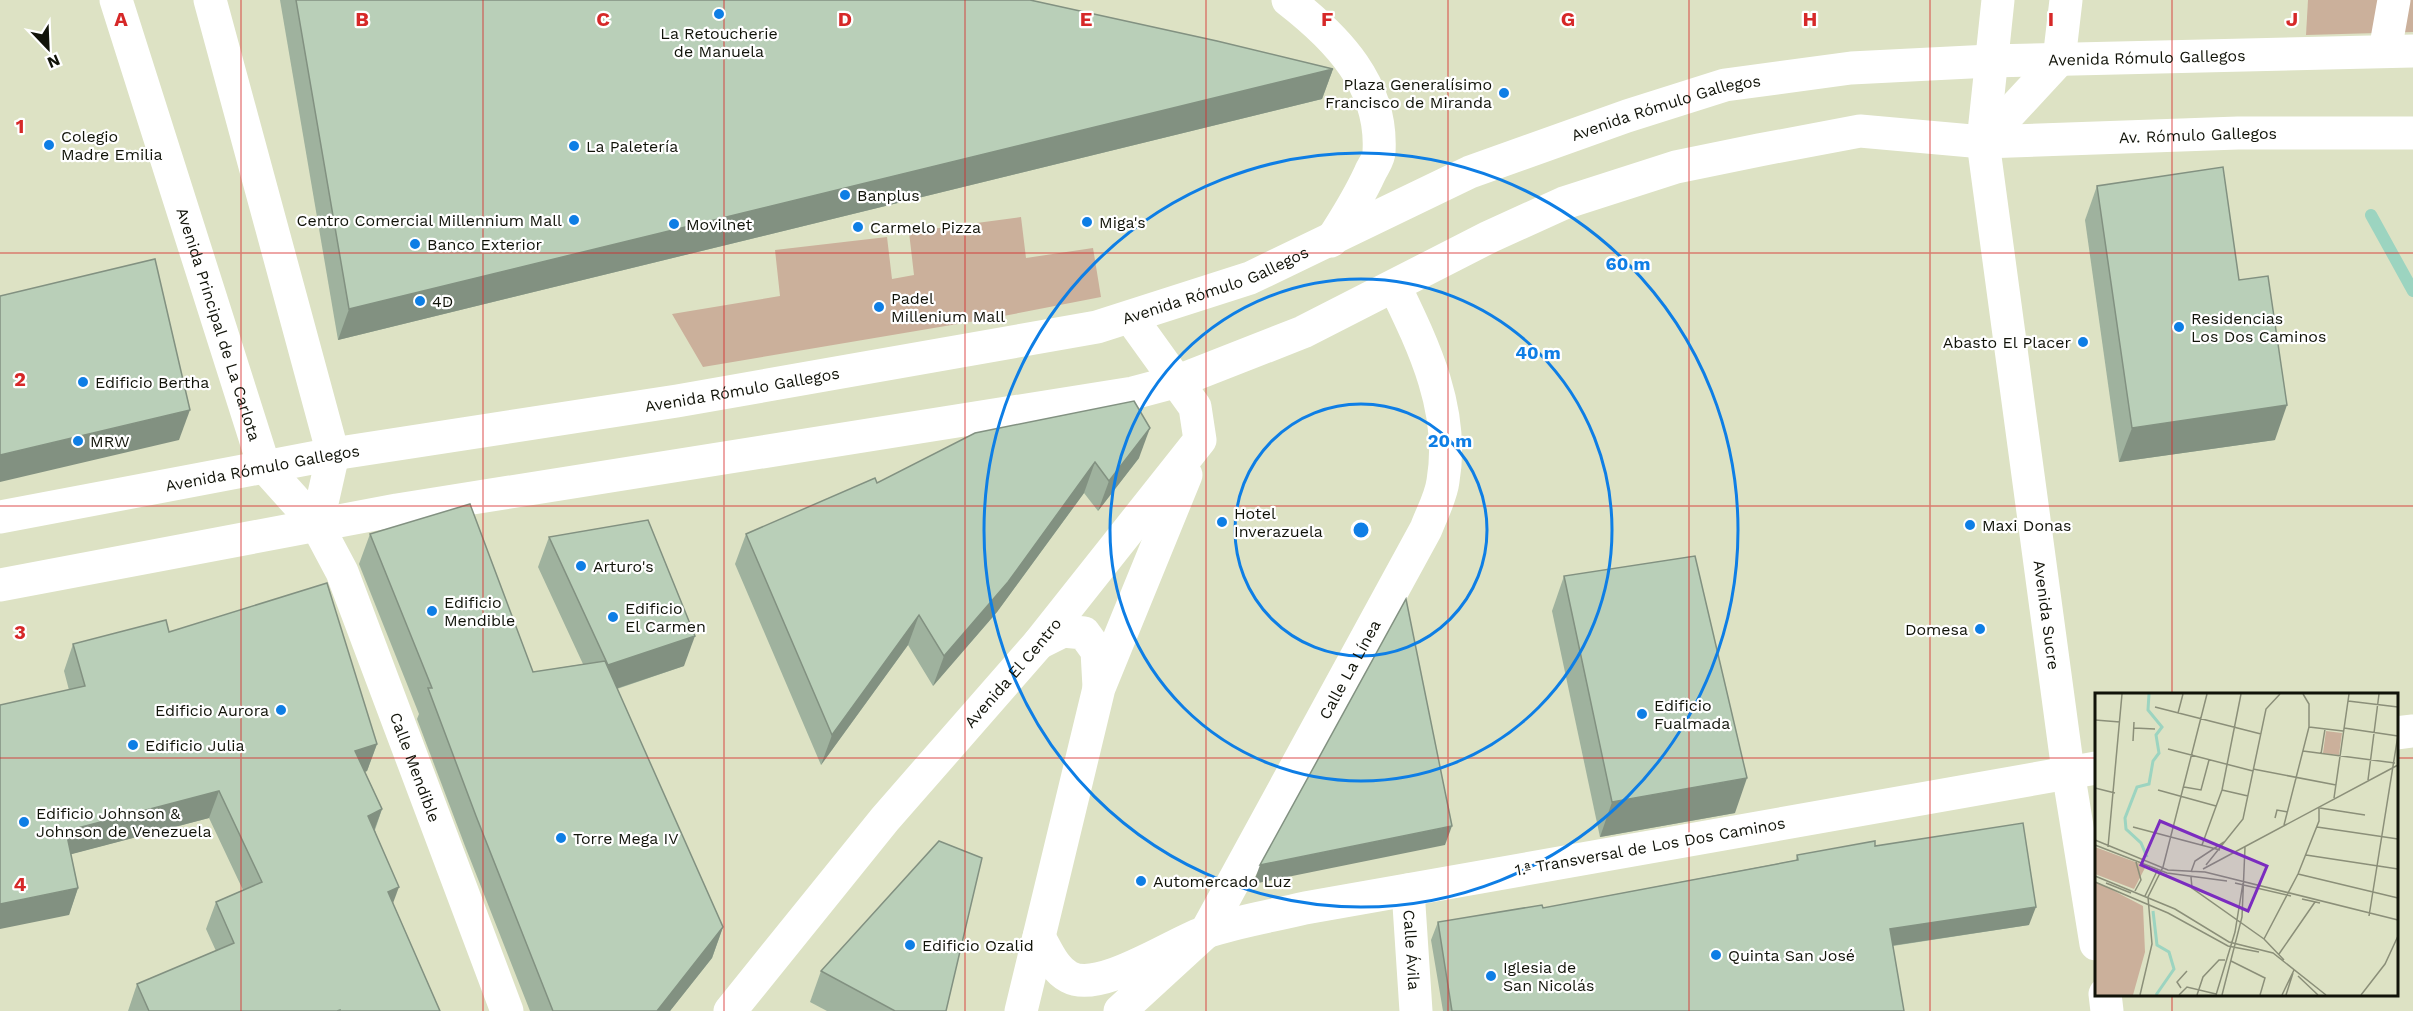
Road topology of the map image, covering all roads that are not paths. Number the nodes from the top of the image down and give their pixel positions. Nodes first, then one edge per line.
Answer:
1 (116, 0) edge
2 (210, 0) edge
3 (1288, 0) edge
4 (1998, 0) edge
5 (2066, 0) edge
6 (2394, 0) edge
7 (2399, 51) edge
8 (2059, 60) junction
9 (1990, 61) junction
10 (2413, 133) edge
11 (1983, 142) junction
12 (1331, 241) junction
13 (1395, 287) junction
14 (1131, 318) junction
15 (1178, 381) junction
16 (1200, 440) junction
17 (333, 454) junction
18 (264, 466) junction
19 (0, 517) edge
20 (317, 525) junction
21 (1092, 576) junction
22 (0, 585) edge
23 (1138, 591) junction
24 (1039, 643) junction
25 (1099, 688) junction
26 (2413, 731) edge
27 (2398, 733) edge
28 (2082, 770) edge
29 (1408, 890) junction
30 (2095, 921) edge
31 (1206, 932) junction
32 (1039, 937) junction
33 (2105, 996) edge
34 (507, 1011) edge
35 (730, 1011) edge
36 (1021, 1011) edge
37 (1120, 1011) edge
38 (1416, 1011) edge
39 (2107, 1011) edge

1 - 18 main road, Avenida Principal de La Carlota
2 - 17 main road
3 - 12 main road
4 - 9 main road, Avenida Sucre
5 - 8 main road
6 - 7 main road
7 - 8 main road, Avenida Rómulo Gallegos
8 - 9 main road, Avenida Rómulo Gallegos
8 - 11 main road
9 - 11 main road, Avenida Sucre
9 - 12 main road, Avenida Rómulo Gallegos
10 - 11 main road, Av. Rómulo Gallegos
11 - 13 main road
11 - 28 main road, Avenida Sucre
12 - 14 main road, Avenida Rómulo Gallegos
13 - 15 main road
13 - 31 main road, Calle La Línea
14 - 15 main road
14 - 17 main road, Avenida Rómulo Gallegos
15 - 16 main road
15 - 20 main road
16 - 21 main road, Avenida El Centro
16 - 23 main road
17 - 18 main road, Avenida Rómulo Gallegos
17 - 20 main road
18 - 19 main road, Avenida Rómulo Gallegos
18 - 20 main road, Avenida Principal de La Carlota
20 - 22 main road
20 - 34 main road, Calle Mendible
21 - 23 main road
21 - 24 main road, Avenida El Centro
23 - 25 main road
24 - 25 main road
24 - 35 main road, Avenida El Centro
25 - 32 main road
26 - 27 main road
28 - 29 main road, 1.ª Transversal de Los Dos Caminos
28 - 30 main road, Avenida Sucre
29 - 31 main road, 1.ª Transversal de Los Dos Caminos
29 - 38 main road, Calle Ávila
31 - 32 main road, 1.ª Transversal de Los Dos Caminos
31 - 37 main road, Calle La Línea
32 - 36 main road
33 - 39 main road

